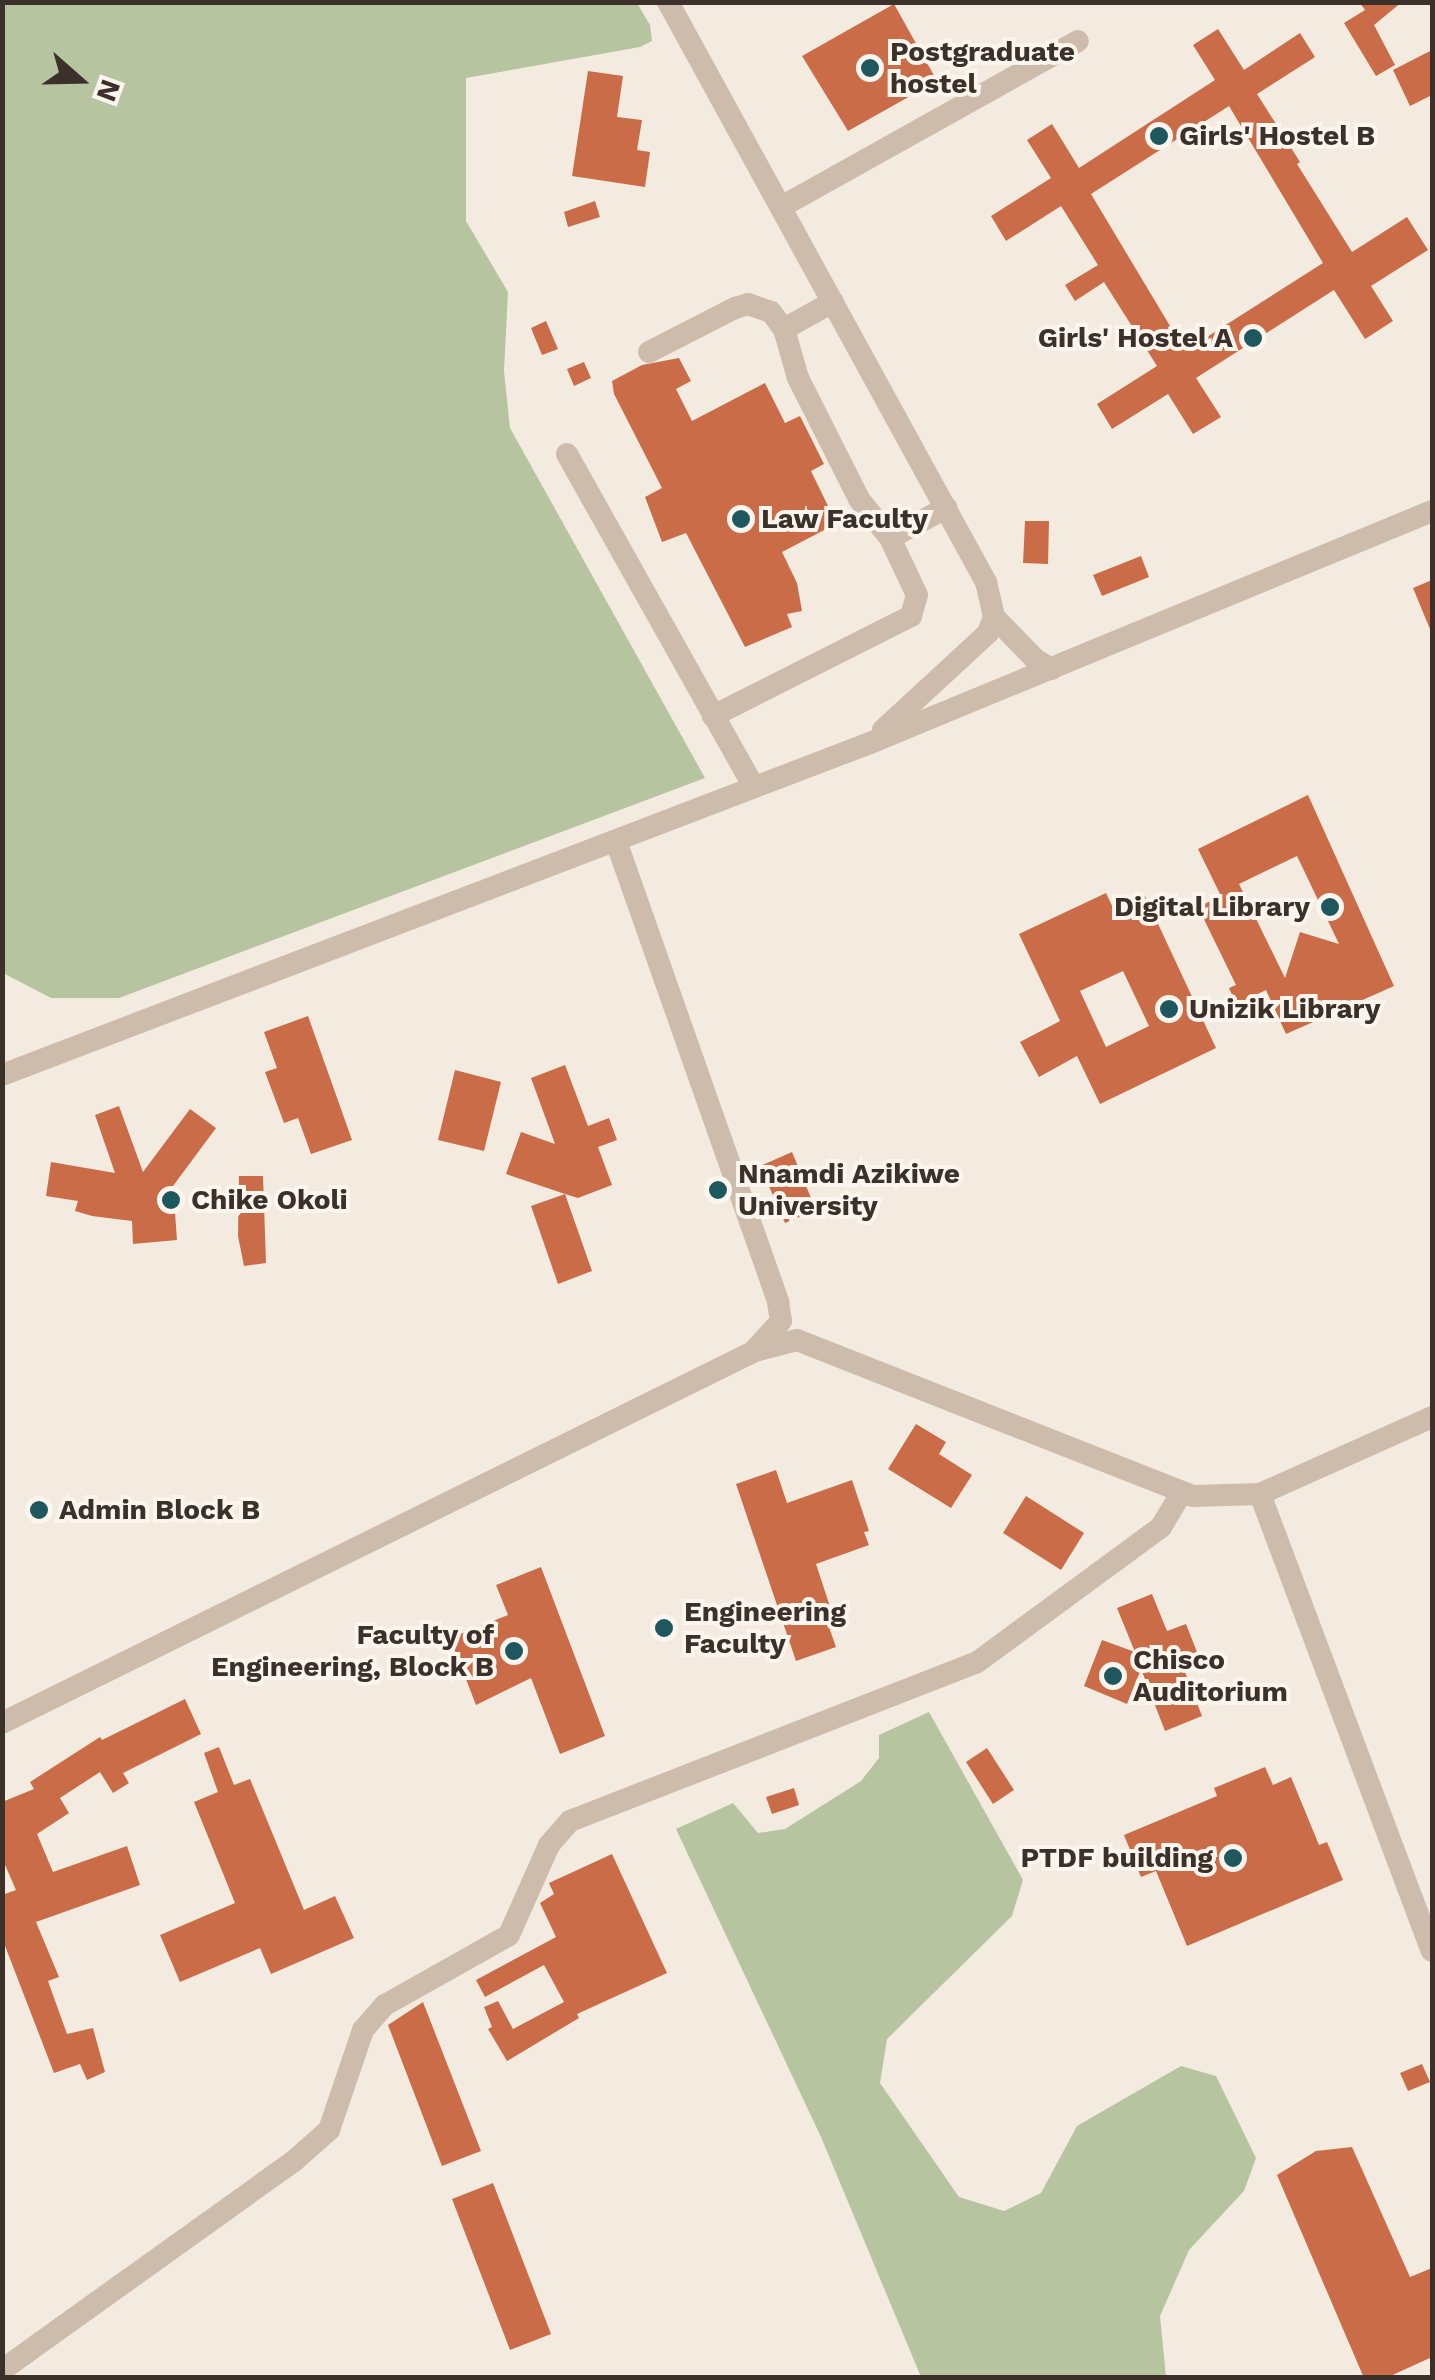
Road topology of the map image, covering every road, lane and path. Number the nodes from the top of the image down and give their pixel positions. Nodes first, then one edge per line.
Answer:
1 (668, 2) edge
2 (1078, 41) dead end
3 (780, 207) junction
4 (833, 302) junction
5 (784, 329) junction
6 (649, 352) dead end
7 (567, 454) dead end
8 (946, 508) junction
9 (1432, 511) edge
10 (890, 538) junction
11 (994, 617) junction
12 (1051, 669) junction
13 (714, 716) junction
14 (870, 743) junction
15 (754, 788) junction
16 (616, 840) junction
17 (2, 1075) edge
18 (781, 1321) junction
19 (797, 1340) junction
20 (755, 1350) junction
21 (1432, 1418) edge
22 (1182, 1492) junction
23 (1260, 1494) junction
24 (2, 1723) edge
25 (1432, 1951) edge
26 (2, 2370) edge

1 - 3 street
2 - 3 street
3 - 4 street
4 - 5 street
4 - 8 street
5 - 6 street
5 - 10 street
7 - 13 street
8 - 10 street
8 - 11 street
9 - 12 street
10 - 13 street
11 - 12 street
11 - 14 street
12 - 14 street
13 - 15 street
14 - 15 street
15 - 16 street
16 - 17 street
16 - 18 street
18 - 19 street
18 - 20 street
19 - 20 street
19 - 22 street
20 - 24 street
21 - 23 street
22 - 23 street
22 - 26 street
23 - 25 street

